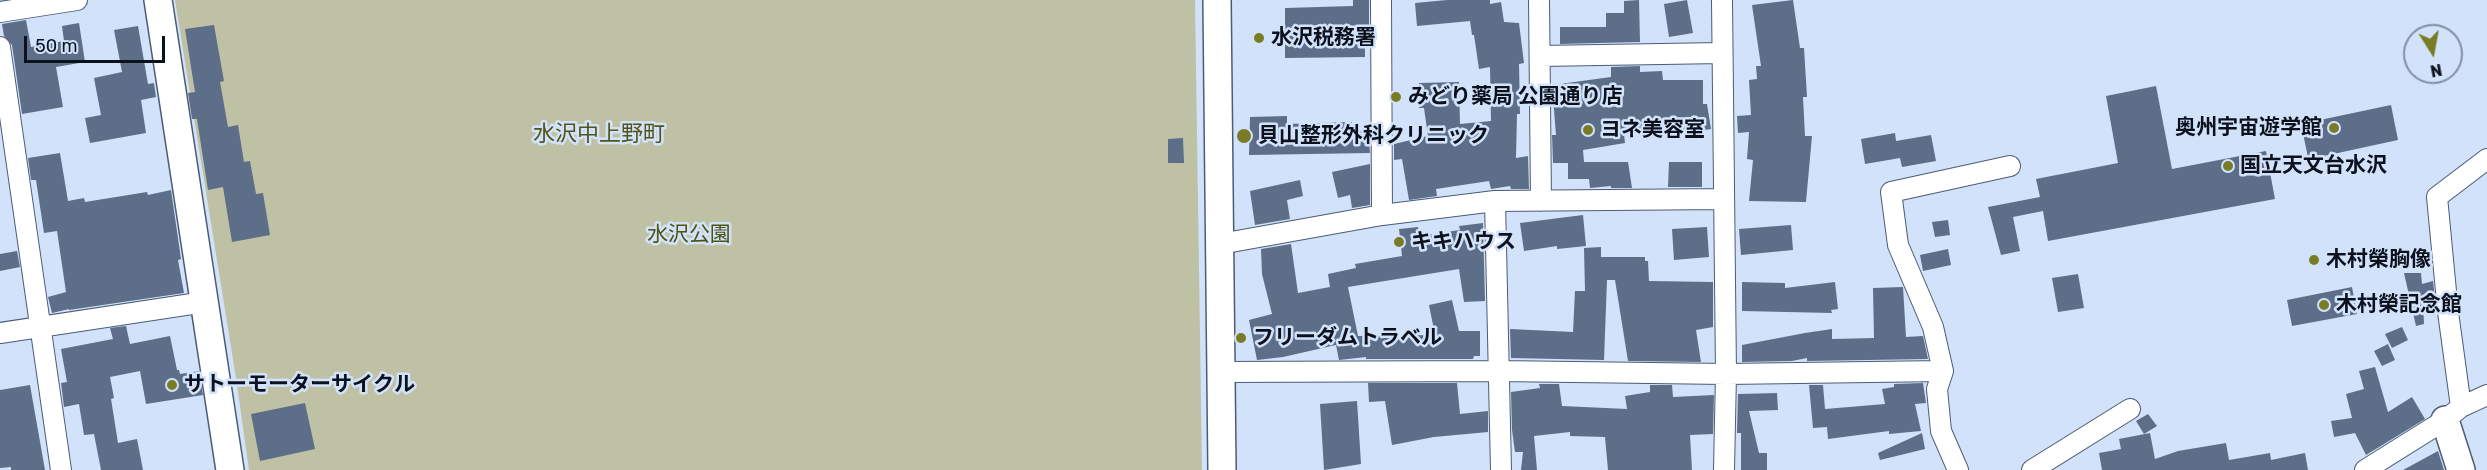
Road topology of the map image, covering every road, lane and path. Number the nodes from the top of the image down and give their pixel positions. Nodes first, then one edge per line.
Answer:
1 (77, 0) edge
2 (158, 0) edge
3 (1217, 0) edge
4 (1381, 0) edge
5 (1539, 0) edge
6 (1722, 0) edge
7 (0, 12) edge
8 (0, 46) edge
9 (1722, 53) junction
10 (1540, 56) junction
11 (2487, 159) edge
12 (8, 166) edge
13 (2010, 166) dead end
14 (1722, 199) junction
15 (1495, 201) junction
16 (1541, 201) junction
17 (1382, 215) junction
18 (1220, 244) junction
19 (205, 302) junction
20 (41, 327) junction
21 (0, 333) edge
22 (1498, 370) junction
23 (1943, 371) junction
24 (1221, 372) junction
25 (1726, 374) junction
26 (2487, 395) edge
27 (2130, 409) dead end
28 (2453, 413) junction
29 (61, 470) edge
30 (230, 470) edge
31 (1222, 470) edge
32 (1501, 470) edge
33 (1725, 470) edge
34 (1958, 470) edge
35 (2032, 470) edge
36 (2365, 470) edge
37 (2461, 470) edge

1 - 7 street
2 - 19 street
3 - 18 street
4 - 17 street
5 - 10 street
6 - 9 street
8 - 12 street
9 - 10 street
9 - 14 street
10 - 16 street
11 - 28 street
12 - 20 street
13 - 23 street
14 - 16 street
14 - 25 street
15 - 16 street
15 - 17 street
15 - 22 street
17 - 18 street
18 - 24 street
19 - 20 street
19 - 30 street
20 - 21 street
20 - 29 street
22 - 24 street
22 - 25 street
22 - 32 street
23 - 25 street
23 - 34 street
24 - 31 street
25 - 33 street
26 - 28 street
27 - 35 street
28 - 36 street
28 - 37 street

